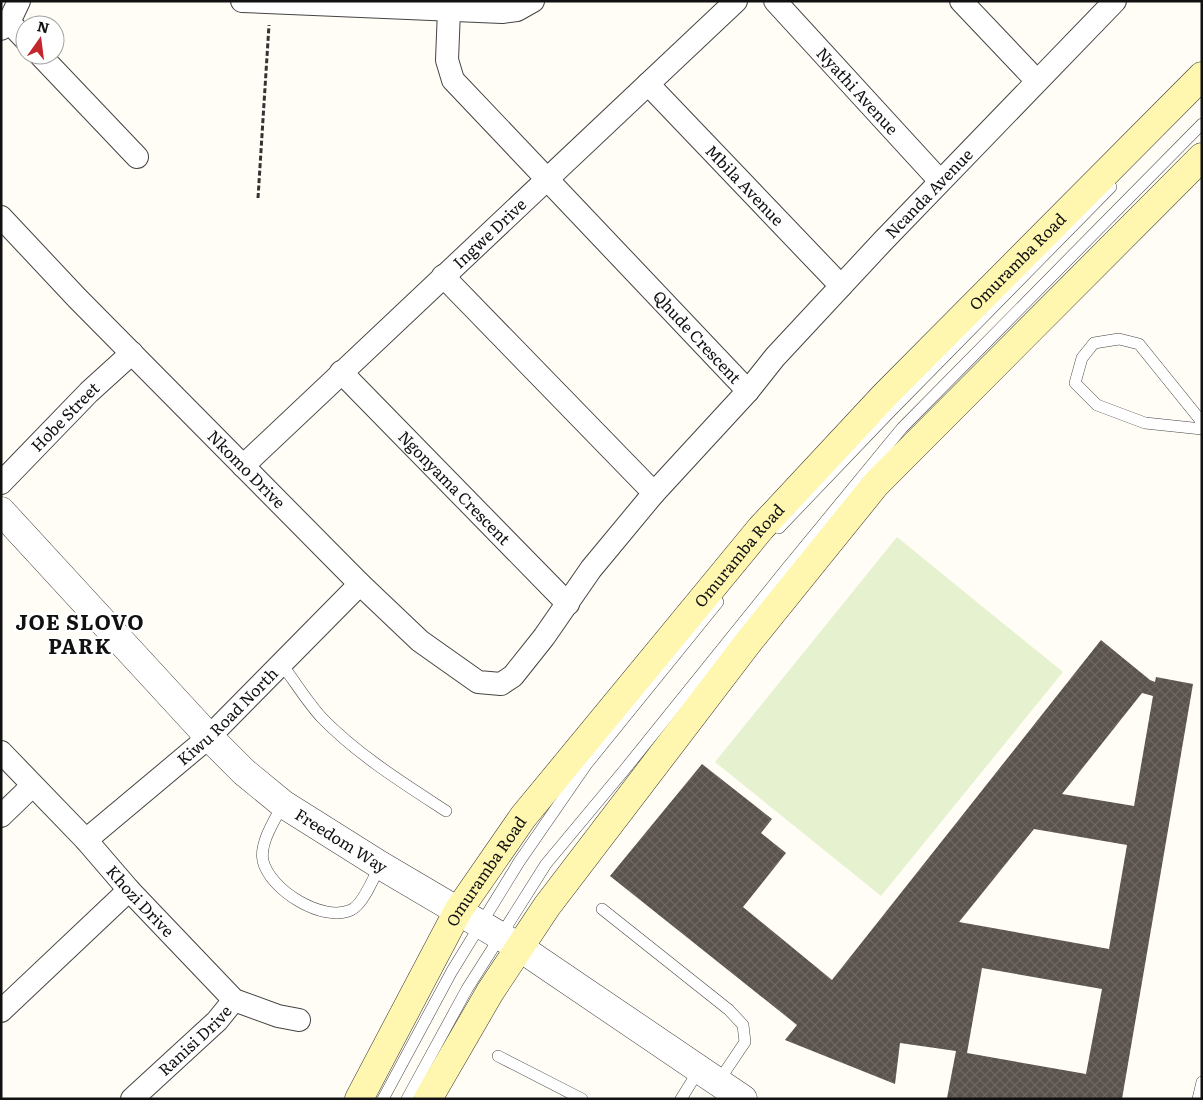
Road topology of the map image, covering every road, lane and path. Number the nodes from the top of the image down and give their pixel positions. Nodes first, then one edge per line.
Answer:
1 (19, 1) edge
2 (242, 1) edge
3 (533, 1) edge
4 (736, 1) edge
5 (775, 1) edge
6 (961, 1) edge
7 (1115, 1) edge
8 (270, 2) edge
9 (449, 10) junction
10 (5, 25) edge
11 (50, 65) edge
12 (1202, 76) edge
13 (1036, 80) junction
14 (648, 84) junction
15 (1202, 124) edge
16 (137, 157) dead end
17 (1202, 157) edge
18 (1121, 177) dead end
19 (548, 178) junction
20 (940, 181) junction
21 (258, 198) dead end
22 (1, 218) edge
23 (443, 276) junction
24 (841, 286) junction
25 (132, 353) junction
26 (341, 372) junction
27 (748, 391) junction
28 (1202, 422) edge
29 (1202, 428) edge
30 (243, 466) junction
31 (1, 483) edge
32 (654, 493) junction
33 (1, 511) edge
34 (768, 540) dead end
35 (360, 584) junction
36 (725, 592) dead end
37 (568, 604) junction
38 (280, 662) junction
39 (209, 736) junction
40 (1, 752) edge
41 (32, 786) junction
42 (283, 804) junction
43 (446, 811) dead end
44 (1, 816) edge
45 (86, 840) junction
46 (380, 866) junction
47 (129, 890) junction
48 (602, 909) dead end
49 (489, 930) junction
50 (234, 1000) junction
51 (1, 1011) edge
52 (299, 1020) dead end
53 (498, 1056) dead end
54 (709, 1076) junction
55 (1202, 1082) edge
56 (136, 1098) edge
57 (359, 1099) edge
58 (383, 1099) edge
59 (407, 1099) edge
60 (428, 1099) edge
61 (582, 1099) edge
62 (681, 1099) edge
63 (743, 1099) edge
64 (1198, 1099) edge

1 - 10 street
2 - 8 street
3 - 9 street
4 - 14 street, Ingwe Drive
5 - 20 street, Nyathi Avenue
6 - 13 street
7 - 13 street, Ncanda Avenue
8 - 9 street
8 - 21 path
9 - 19 street, Qhude Crescent
11 - 16 street
12 - 49 main road, Omuramba Road
13 - 20 street, Ncanda Avenue
14 - 19 street, Ingwe Drive
14 - 24 street, Mbila Avenue
15 - 49 lane
17 - 49 main road, Omuramba Road
18 - 34 lane
19 - 23 street, Ingwe Drive
19 - 27 street, Qhude Crescent
20 - 24 street, Ncanda Avenue
22 - 25 street, Nkomo Drive
23 - 26 street, Ingwe Drive
23 - 32 street
24 - 27 street, Ncanda Avenue
25 - 30 street, Nkomo Drive
25 - 31 street, Hobe Street
26 - 30 street, Ingwe Drive
26 - 37 street, Ngonyama Crescent
27 - 32 street, Qhude Crescent
28 - 29 lane
30 - 35 street, Nkomo Drive
32 - 37 street
33 - 39 street, Freedom Way
35 - 37 street, Nkomo Drive
35 - 38 street, Kiwu Road North
36 - 49 lane
38 - 39 street, Kiwu Road North
38 - 43 lane
39 - 42 street, Freedom Way
39 - 45 street, Kiwu Road North
40 - 41 street, Khozi Drive
41 - 44 street
41 - 45 street, Khozi Drive
42 - 46 street, Freedom Way
42 - 46 lane
45 - 47 street, Khozi Drive
46 - 49 street, Freedom Way
47 - 50 street, Khozi Drive
47 - 51 street
48 - 54 lane
49 - 54 street, Freedom Way
49 - 57 main road, Omuramba Road
49 - 58 lane
49 - 59 lane
49 - 60 main road, Omuramba Road
50 - 52 street, Khozi Drive
50 - 56 street, Ranisi Drive
53 - 61 lane
54 - 62 lane
54 - 63 street, Freedom Way
55 - 64 lane

